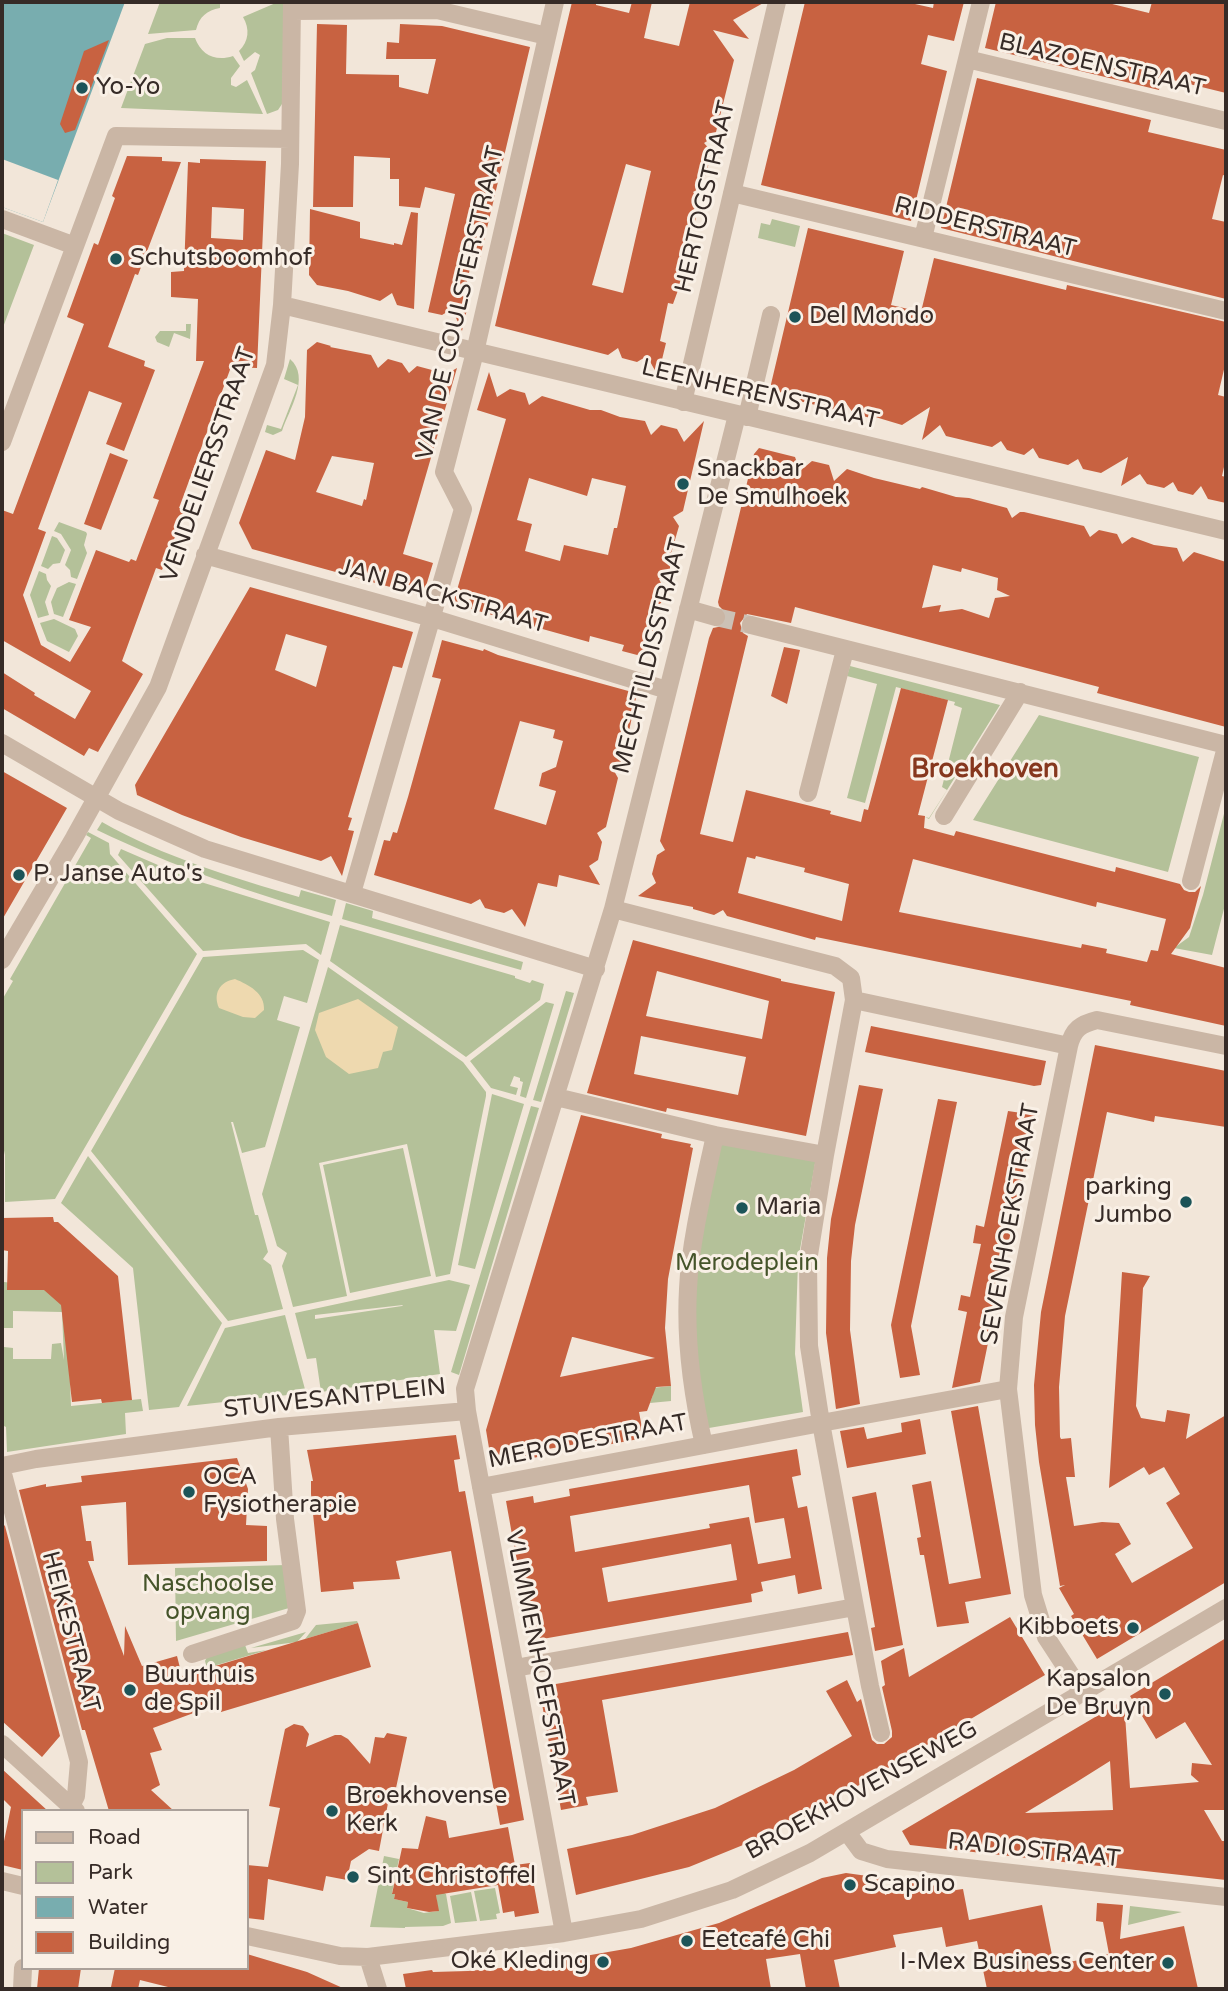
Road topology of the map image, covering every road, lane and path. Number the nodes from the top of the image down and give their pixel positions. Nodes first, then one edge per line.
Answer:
1 (555, 2) edge
2 (777, 2) edge
3 (981, 2) edge
4 (292, 6) edge
5 (547, 36) junction
6 (967, 59) junction
7 (1226, 121) edge
8 (290, 139) junction
9 (732, 193) junction
10 (2, 219) edge
11 (923, 238) junction
12 (75, 246) junction
13 (282, 305) junction
14 (1226, 311) edge
15 (771, 315) dead end
16 (475, 352) junction
17 (684, 402) junction
18 (742, 416) junction
19 (2, 442) edge
20 (1226, 531) edge
21 (205, 555) junction
22 (688, 608) junction
23 (716, 617) tunnel mouth
24 (432, 618) junction
25 (751, 625) tunnel mouth
26 (845, 650) junction
27 (667, 690) junction
28 (1020, 692) junction
29 (2, 743) edge
30 (1226, 746) edge
31 (808, 793) dead end
32 (96, 798) junction
33 (944, 816) dead end
34 (1191, 881) dead end
35 (352, 892) junction
36 (613, 909) junction
37 (2, 960) edge
38 (596, 969) junction
39 (854, 1000) junction
40 (1069, 1046) junction
41 (1226, 1046) edge
42 (556, 1097) junction
43 (715, 1135) junction
44 (825, 1155) junction
45 (1008, 1389) junction
46 (467, 1411) junction
47 (821, 1423) junction
48 (279, 1427) junction
49 (704, 1445) junction
50 (2, 1468) edge
51 (481, 1487) junction
52 (855, 1607) junction
53 (1226, 1608) edge
54 (192, 1654) dead end
55 (514, 1668) junction
56 (1082, 1692) junction
57 (881, 1733) dead end
58 (2, 1744) edge
59 (66, 1806) edge
60 (847, 1832) junction
61 (2, 1881) edge
62 (21, 1886) edge
63 (1226, 1897) edge
64 (564, 1933) junction
65 (248, 1936) edge
66 (368, 1957) junction
67 (23, 1970) edge
68 (22, 1989) edge
69 (377, 1989) edge

1 - 5 street, VAN DE COULSTERSTRAAT
2 - 9 street, HERTOGSTRAAT
3 - 6 street
4 - 5 street
4 - 8 street, VENDELIERSSTRAAT
5 - 16 street, VAN DE COULSTERSTRAAT
6 - 7 street, BLAZOENSTRAAT
6 - 11 street
8 - 12 street
8 - 13 street, VENDELIERSSTRAAT
9 - 11 street, RIDDERSTRAAT
9 - 17 street, HERTOGSTRAAT
10 - 12 street
11 - 14 street, RIDDERSTRAAT
12 - 19 street
13 - 16 street, LEENHERENSTRAAT
13 - 21 street, VENDELIERSSTRAAT
15 - 18 street
16 - 17 street, LEENHERENSTRAAT
16 - 24 street, VAN DE COULSTERSTRAAT
17 - 18 street, LEENHERENSTRAAT
18 - 20 street, LEENHERENSTRAAT
18 - 22 street, MECHTILDISSTRAAT
21 - 24 street, JAN BACKSTRAAT
21 - 32 street, VENDELIERSSTRAAT
22 - 23 street
22 - 27 street, MECHTILDISSTRAAT
24 - 27 street, JAN BACKSTRAAT
24 - 35 street, VAN DE COULSTERSTRAAT
25 - 26 street
26 - 28 street
26 - 31 street
27 - 36 street, MECHTILDISSTRAAT
28 - 30 street
28 - 33 street
29 - 32 street
30 - 34 street
32 - 35 street
32 - 37 street, VENDELIERSSTRAAT
35 - 38 street
36 - 38 street, STUIVESANTPLEIN
36 - 39 street
38 - 42 street, STUIVESANTPLEIN
39 - 40 street
39 - 44 street
40 - 41 street
40 - 45 street, SEVENHOEKSTRAAT
42 - 43 street
42 - 46 street, STUIVESANTPLEIN
43 - 44 street
43 - 49 street
44 - 47 street
45 - 47 street
45 - 56 street, SEVENHOEKSTRAAT
46 - 48 street, STUIVESANTPLEIN
46 - 51 street, VLIMMENHOEFSTRAAT
47 - 49 street
47 - 52 street
48 - 50 street, STUIVESANTPLEIN
48 - 54 street
49 - 51 street, MERODESTRAAT
50 - 59 street, HEIKESTRAAT
51 - 55 street, VLIMMENHOEFSTRAAT
52 - 55 street
52 - 57 street
53 - 56 street, BROEKHOVENSEWEG
55 - 64 street, VLIMMENHOEFSTRAAT
56 - 60 street, BROEKHOVENSEWEG
58 - 59 street
60 - 63 street, RADIOSTRAAT
60 - 64 street, BROEKHOVENSEWEG
61 - 62 street
64 - 66 street, BROEKHOVENSEWEG
65 - 66 street, BROEKHOVENSEWEG
66 - 69 street
67 - 68 street

